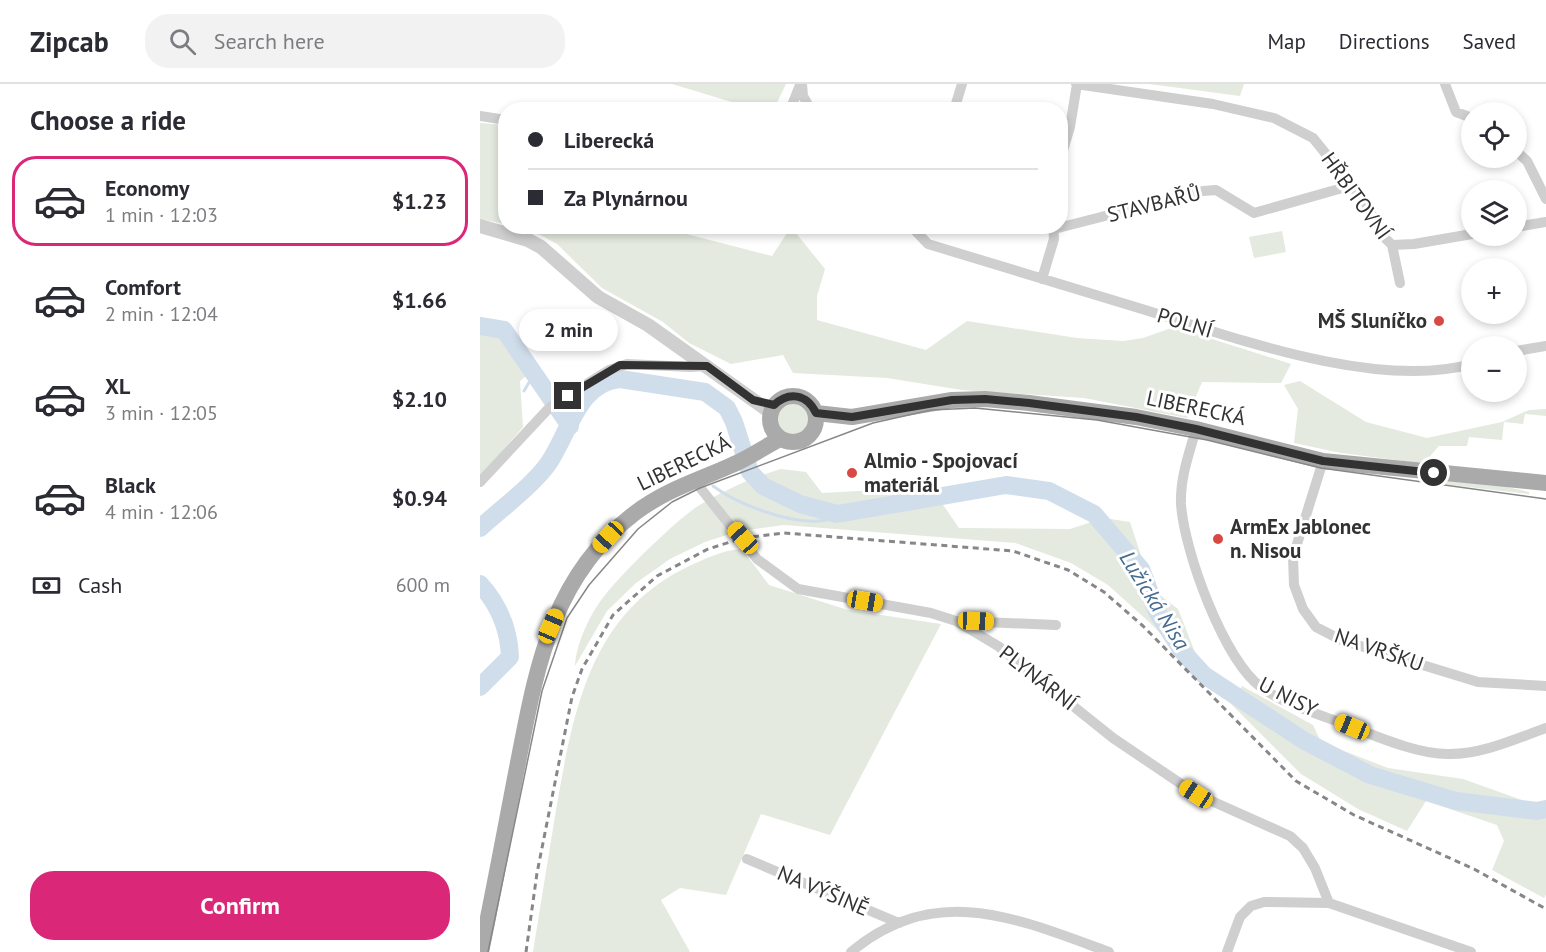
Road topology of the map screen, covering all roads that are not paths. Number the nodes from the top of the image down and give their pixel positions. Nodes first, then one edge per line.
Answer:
1 (801, 84) edge
2 (962, 84) edge
3 (1076, 84) edge
4 (1445, 84) edge
5 (793, 102) edge
6 (806, 102) edge
7 (956, 102) edge
8 (1461, 114) edge
9 (480, 116) edge
10 (498, 119) edge
11 (1068, 123) edge
12 (1527, 161) joint
13 (1526, 168) edge
14 (1353, 185) junction
15 (1546, 188) edge
16 (1546, 199) edge
17 (1546, 222) edge
18 (1068, 225) edge
19 (1527, 225) edge
20 (480, 226) edge
21 (498, 231) edge
22 (507, 234) edge
23 (919, 234) edge
24 (1054, 234) edge
25 (1461, 236) edge
26 (1392, 245) junction
27 (1042, 279) junction
28 (1400, 284) dead end
29 (1546, 346) edge
30 (1527, 349) edge
31 (707, 366) junction
32 (1461, 367) edge
33 (815, 419) junction
34 (774, 421) junction
35 (1196, 429) junction
36 (1323, 461) junction
37 (694, 480) junction
38 (480, 482) edge
39 (1541, 483) edge
40 (956, 621) junction
41 (1056, 625) dead end
42 (1546, 686) edge
43 (1546, 728) edge
44 (747, 859) dead end
45 (1329, 903) junction
46 (899, 924) junction
47 (481, 952) edge
48 (851, 952) edge
49 (1109, 952) edge
50 (1227, 952) edge
51 (1471, 952) edge

1 - 5 street
1 - 6 street
2 - 7 street
3 - 11 street, HŘBITOVNÍ
3 - 14 street, HŘBITOVNÍ
4 - 8 street
9 - 10 street
12 - 15 street
12 - 16 street
13 - 16 street
14 - 18 street, STAVBAŘŮ
14 - 26 street, HŘBITOVNÍ
17 - 19 street
20 - 21 street
22 - 31 street
23 - 27 street, POLNÍ
24 - 27 street
25 - 26 street
26 - 28 street, HŘBITOVNÍ
27 - 32 street, POLNÍ
29 - 30 street
31 - 34 street
31 - 38 street
33 - 34 main road, LIBERECKÁ
33 - 34 main road, LIBERECKÁ
33 - 35 main road, LIBERECKÁ
34 - 37 main road, LIBERECKÁ
35 - 36 main road, LIBERECKÁ
35 - 43 street, U NISY
36 - 39 main road, LIBERECKÁ
36 - 42 street, NA VRŠKU
37 - 40 street, PLYNÁRNÍ
37 - 47 main road, LIBERECKÁ
40 - 41 street
40 - 45 street, PLYNÁRNÍ
44 - 46 street, NA VÝŠINĚ
45 - 50 street
45 - 51 street
46 - 48 street, NA VÝŠINĚ
46 - 49 street, NA VÝŠINĚ

